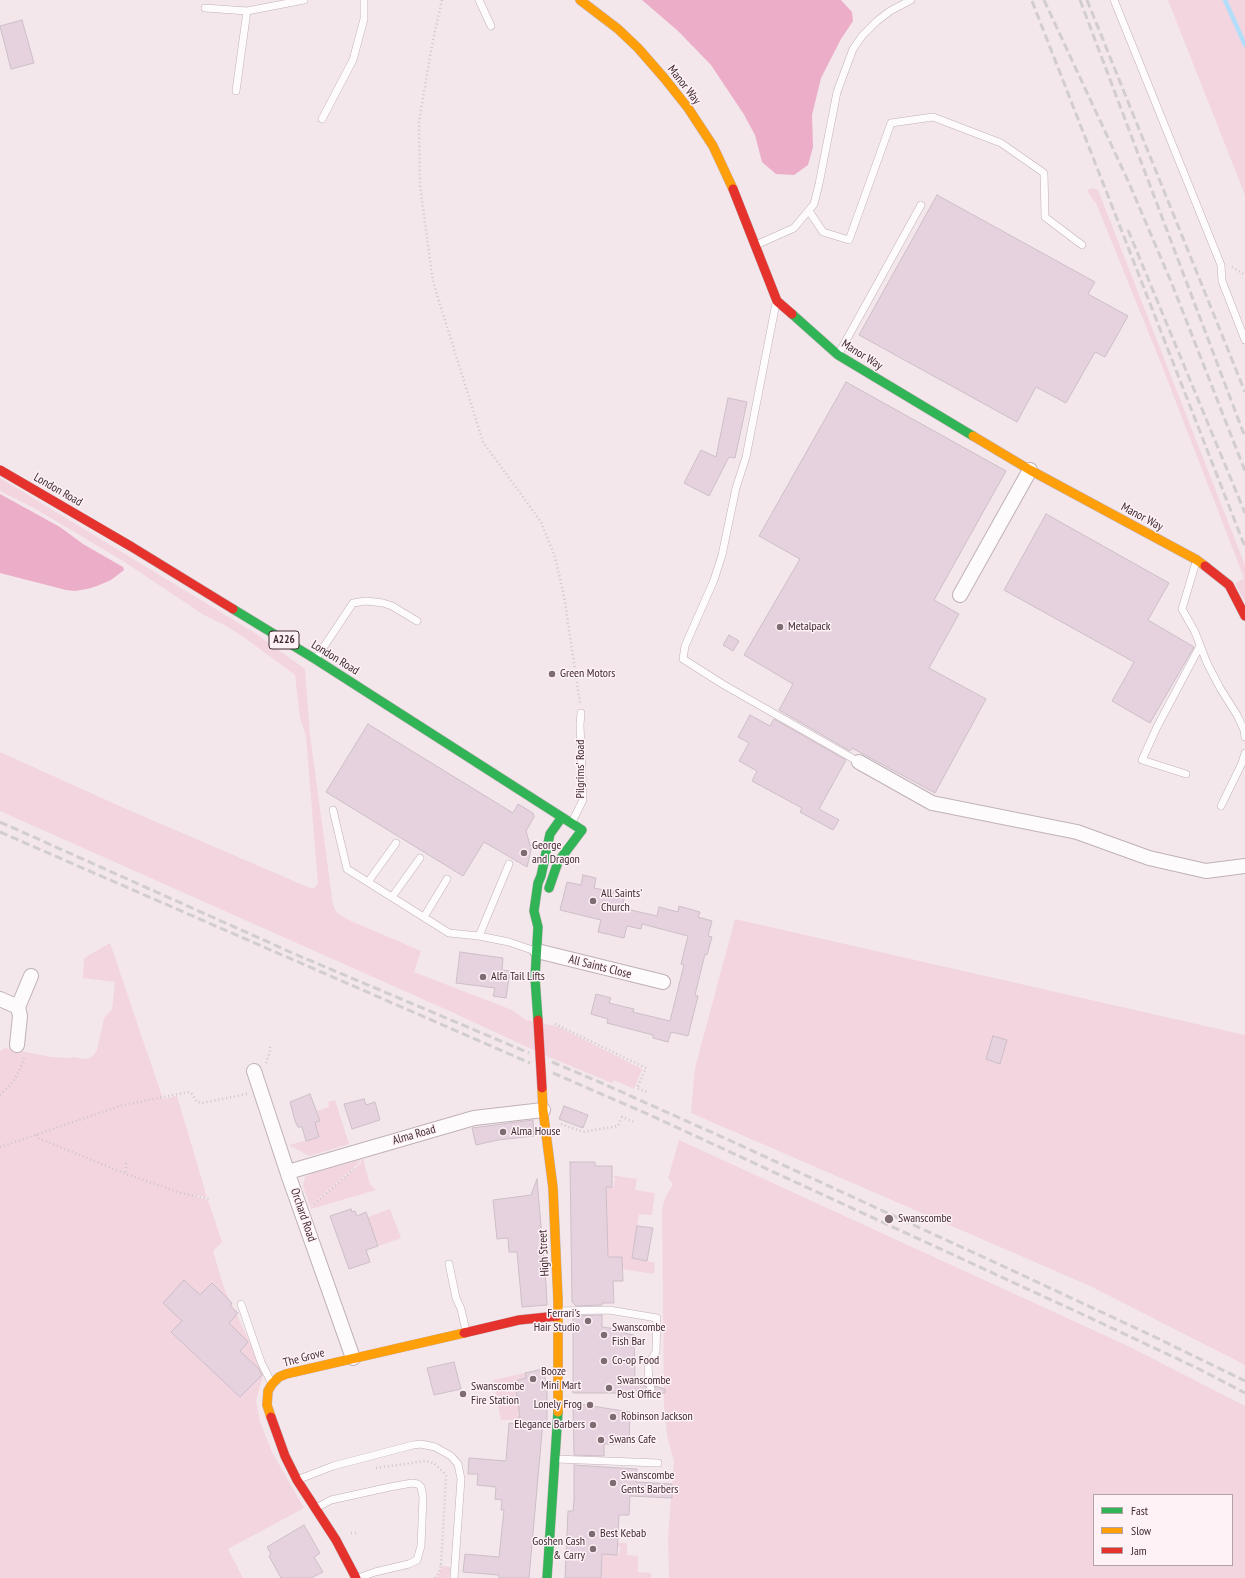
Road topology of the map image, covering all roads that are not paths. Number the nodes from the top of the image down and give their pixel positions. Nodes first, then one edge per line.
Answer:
1 (304, 0) edge
2 (364, 0) edge
3 (479, 0) edge
4 (580, 0) edge
5 (911, 0) edge
6 (1114, 0) edge
7 (205, 8) dead end
8 (247, 12) junction
9 (491, 26) dead end
10 (236, 91) dead end
11 (322, 118) dead end
12 (921, 205) dead end
13 (809, 211) junction
14 (755, 245) junction
15 (1082, 245) dead end
16 (777, 301) junction
17 (1245, 340) edge
18 (838, 355) junction
19 (0, 470) edge
20 (1030, 470) junction
21 (1197, 560) junction
22 (960, 594) dead end
23 (1245, 616) edge
24 (417, 622) dead end
25 (1200, 646) junction
26 (315, 659) junction
27 (581, 713) road end
28 (1245, 737) edge
29 (1245, 752) edge
30 (859, 762) joint
31 (1186, 774) dead end
32 (1221, 806) dead end
33 (549, 808) junction
34 (333, 810) dead end
35 (562, 817) junction
36 (571, 823) junction
37 (396, 842) dead end
38 (420, 858) dead end
39 (509, 864) dead end
40 (1245, 866) edge
41 (447, 879) dead end
42 (368, 882) junction
43 (538, 883) junction
44 (548, 895) dead end
45 (392, 897) junction
46 (544, 916) dead end
47 (424, 917) junction
48 (538, 927) junction
49 (479, 936) junction
50 (537, 951) junction
51 (31, 976) dead end
52 (663, 982) dead end
53 (0, 999) edge
54 (18, 1007) junction
55 (21, 1050) road end
56 (260, 1068) road end
57 (543, 1110) junction
58 (288, 1172) junction
59 (449, 1264) dead end
60 (241, 1304) dead end
61 (557, 1314) junction
62 (466, 1332) junction
63 (353, 1358) junction
64 (272, 1384) junction
65 (652, 1389) dead end
66 (556, 1459) junction
67 (658, 1463) dead end
68 (297, 1480) junction
69 (316, 1508) junction
70 (357, 1578) edge
71 (454, 1578) edge
72 (547, 1578) edge

1 - 8 lane
2 - 11 lane
3 - 9 lane
4 - 14 main road, Manor Way
5 - 13 lane
6 - 17 lane
7 - 8 lane
8 - 10 lane
12 - 18 lane
13 - 14 lane
13 - 15 lane
14 - 16 main road, Manor Way
16 - 18 main road, Manor Way
16 - 30 lane
18 - 20 main road, Manor Way
19 - 26 main road, London Road / A226
20 - 21 main road, Manor Way
20 - 22 street
21 - 23 main road, Manor Way
21 - 25 lane
24 - 26 lane
25 - 28 lane
25 - 31 lane
26 - 33 main road, London Road / A226
27 - 36 lane, Pilgrims' Road
29 - 32 lane
30 - 40 street
33 - 35 main road, London Road / A226
33 - 43 main road, High Street
34 - 42 lane
35 - 36 main road, London Road / A226
35 - 43 main road, High Street
36 - 44 main road, A226
37 - 42 lane
38 - 45 lane
39 - 49 lane
41 - 47 lane
42 - 45 lane
43 - 48 main road, High Street
45 - 47 lane
46 - 48 main road, High Street
47 - 49 lane
48 - 50 main road, High Street
49 - 50 lane
50 - 52 street, All Saints Close
50 - 57 main road, High Street, bridge
51 - 54 street
53 - 54 street
54 - 55 street
56 - 58 street, Orchard Road
57 - 58 street, Alma Road
57 - 61 main road, High Street
58 - 63 street, Orchard Road
59 - 62 lane
60 - 64 lane
61 - 62 main road, The Grove
61 - 65 lane
61 - 66 main road, High Street
62 - 63 main road, The Grove
63 - 64 main road, The Grove
64 - 68 main road
66 - 67 lane
66 - 72 main road, High Street
68 - 69 main road
68 - 71 lane
69 - 70 main road
69 - 70 lane

